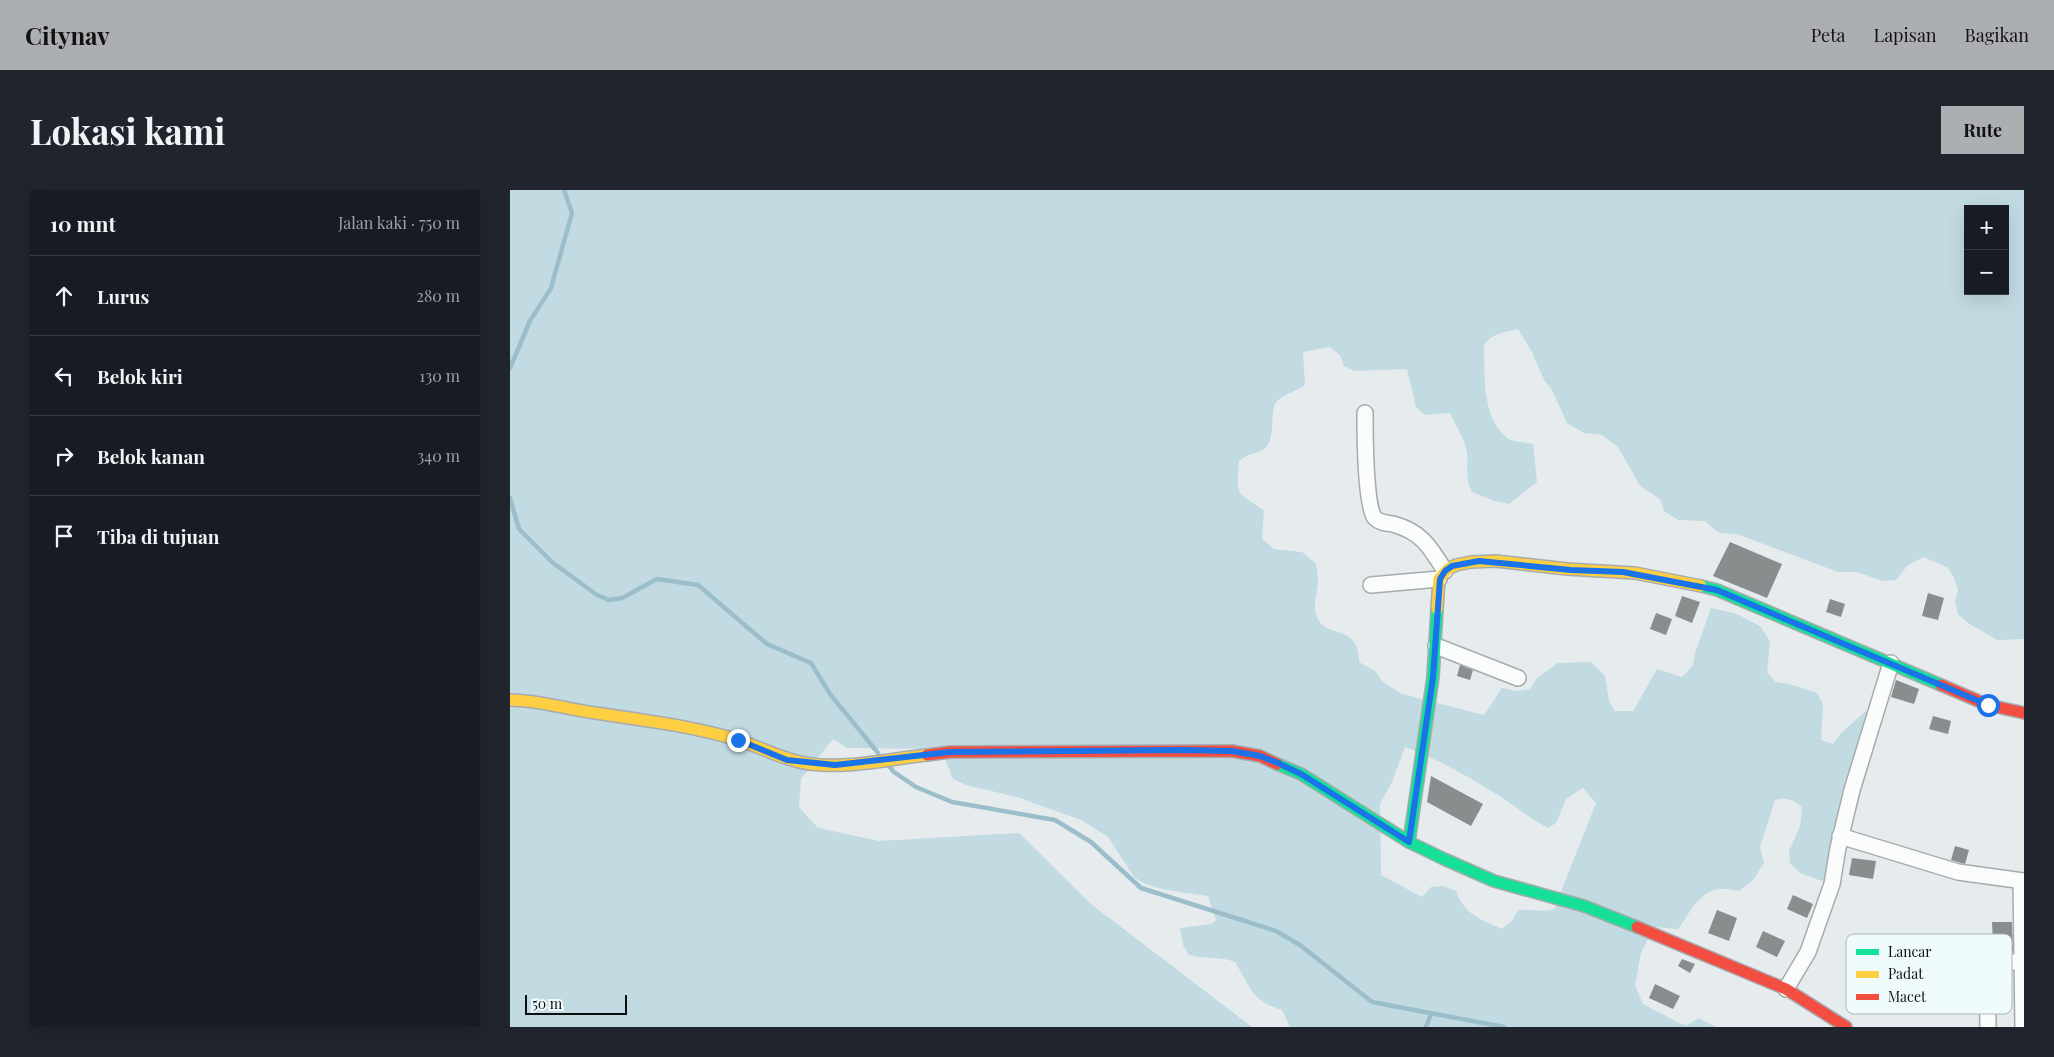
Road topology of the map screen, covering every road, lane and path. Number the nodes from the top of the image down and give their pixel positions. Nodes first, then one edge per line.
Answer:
1 (1365, 413) dead end
2 (1442, 575) junction
3 (1371, 585) dead end
4 (1436, 646) junction
5 (1891, 664) junction
6 (1518, 678) dead end
7 (510, 700) edge
8 (2024, 713) edge
9 (1840, 836) junction
10 (1409, 842) junction
11 (2022, 881) edge
12 (2012, 962) edge
13 (2022, 962) junction
14 (1786, 989) junction
15 (1988, 1014) edge
16 (1846, 1027) edge
17 (1988, 1027) edge
18 (2023, 1027) edge

1 - 2 street
2 - 3 street
2 - 4 street
2 - 5 street
4 - 6 street
4 - 10 street
5 - 8 street
5 - 9 street
7 - 10 street
9 - 11 street
9 - 14 street
10 - 14 street
11 - 13 street
12 - 13 street
13 - 18 street
14 - 16 street
15 - 17 street

